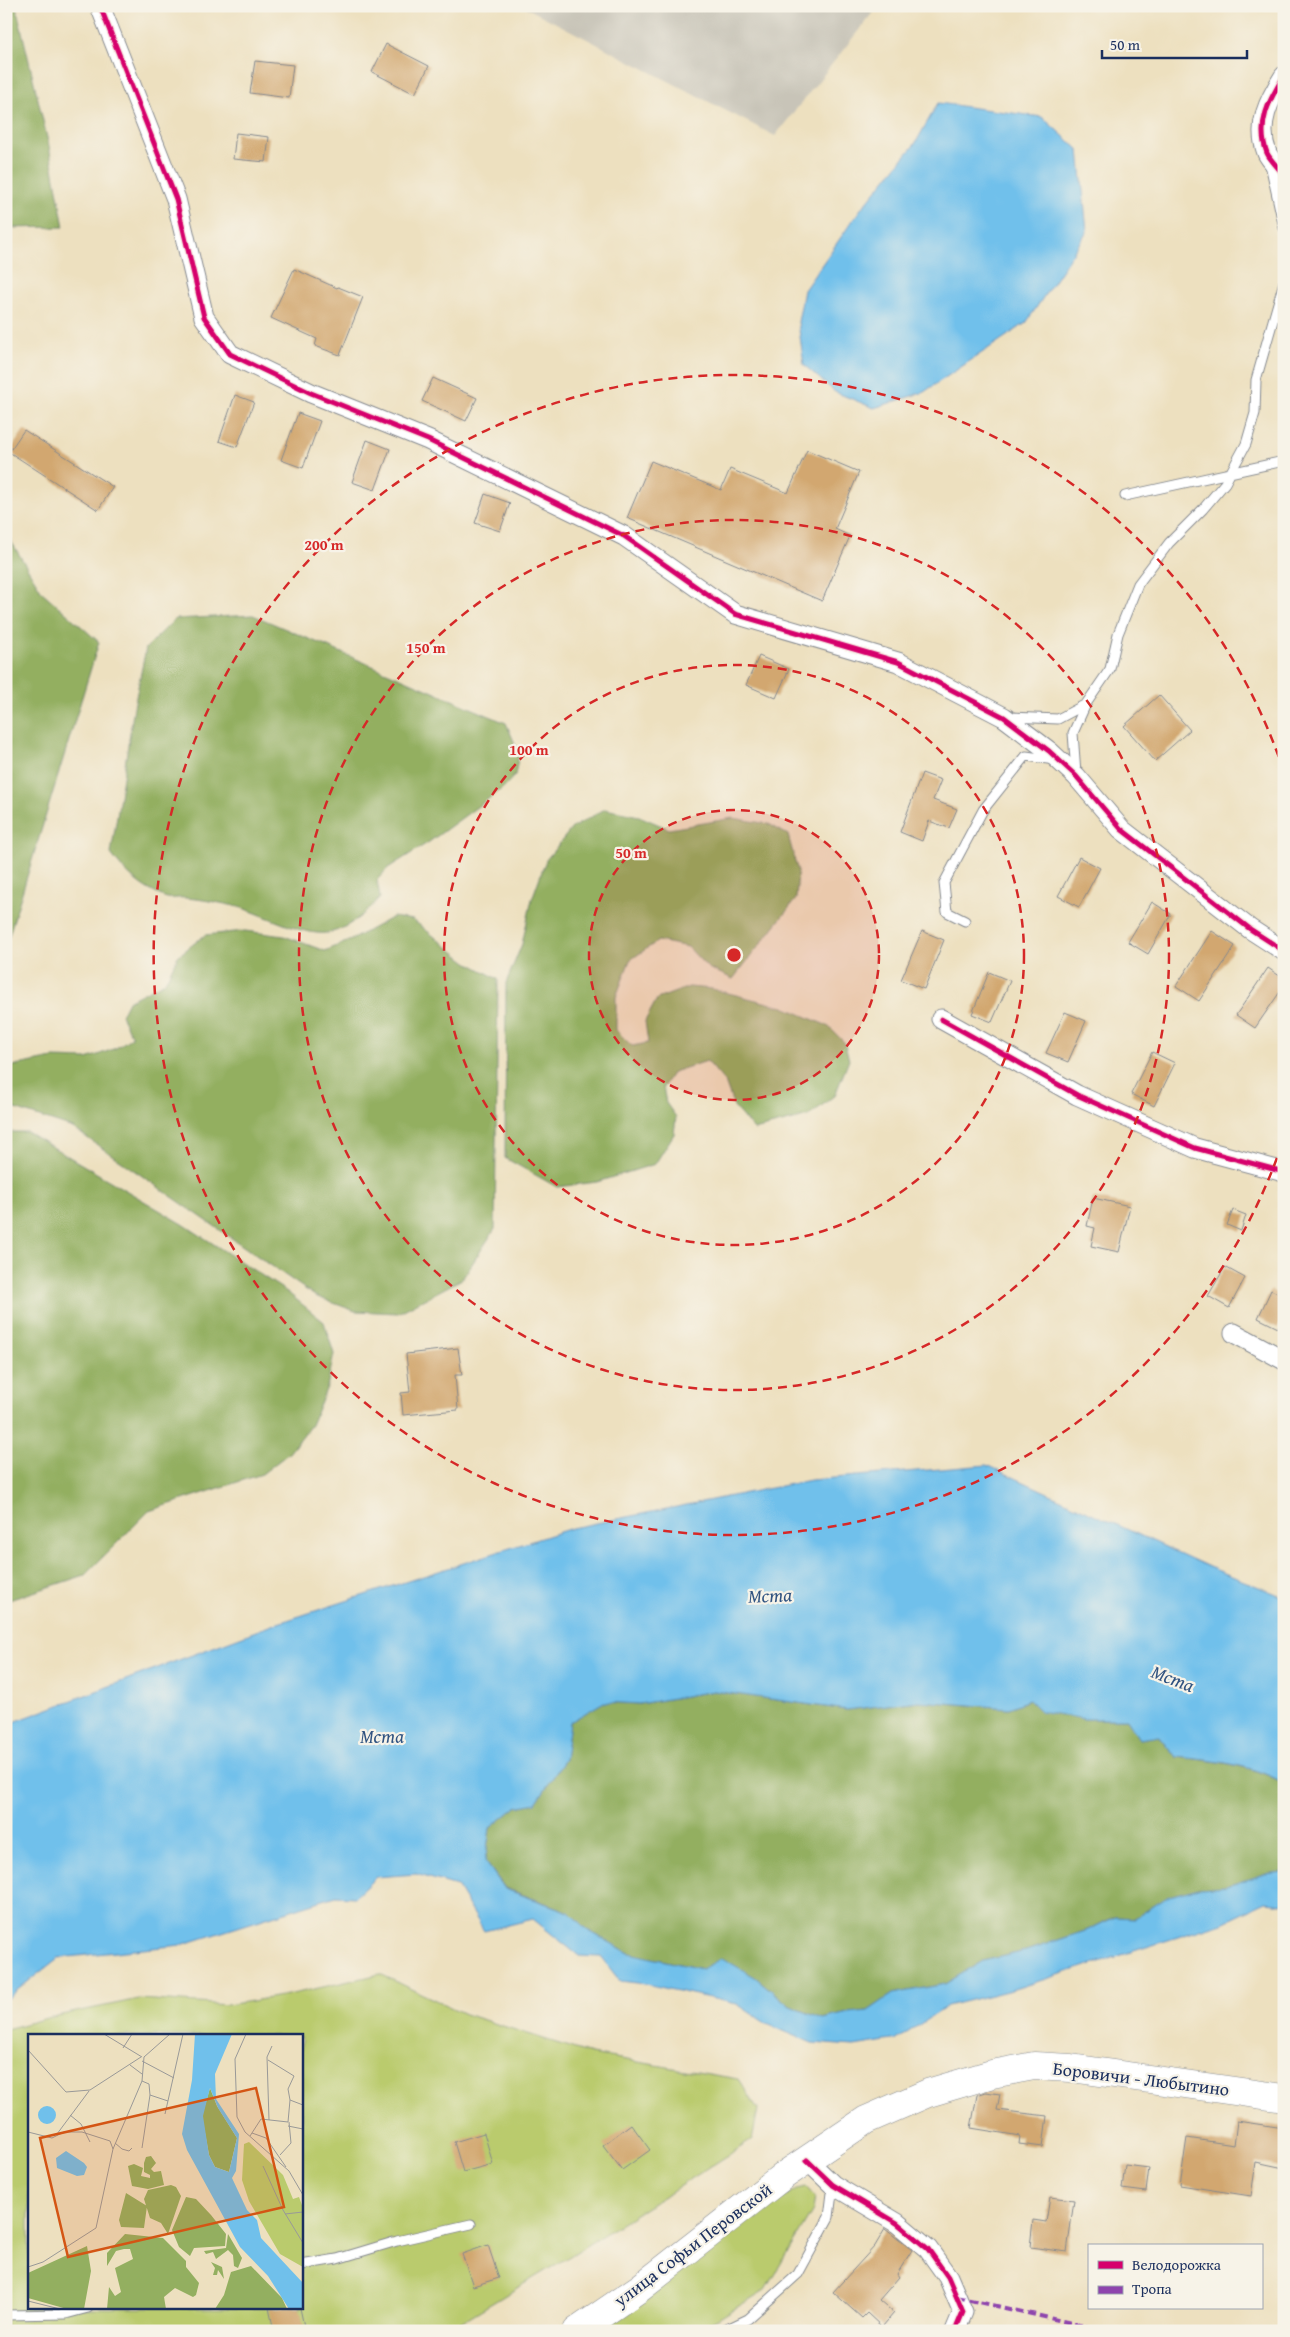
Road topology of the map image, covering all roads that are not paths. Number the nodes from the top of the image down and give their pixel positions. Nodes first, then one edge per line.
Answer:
1 (100, 6) edge
2 (1284, 76) edge
3 (1267, 153) junction
4 (1284, 175) edge
5 (1284, 228) edge
6 (1284, 282) edge
7 (1284, 461) edge
8 (1230, 473) junction
9 (1125, 496) dead end
10 (1086, 704) junction
11 (1004, 717) junction
12 (1060, 761) junction
13 (1076, 776) junction
14 (964, 921) dead end
15 (1284, 952) edge
16 (940, 1019) dead end
17 (1284, 1172) edge
18 (1234, 1333) dead end
19 (1284, 1360) edge
20 (1284, 2098) edge
21 (807, 2160) junction
22 (783, 2176) joint
23 (833, 2185) junction
24 (471, 2224) dead end
25 (302, 2265) edge
26 (81, 2310) edge
27 (6, 2315) edge
28 (577, 2331) edge
29 (723, 2331) edge
30 (955, 2331) edge

1 - 11 street
2 - 3 street
3 - 4 street
3 - 5 lane
6 - 8 lane
7 - 8 lane
8 - 9 lane
8 - 10 lane
10 - 11 lane
10 - 13 lane
11 - 12 street
12 - 13 street
12 - 14 lane
13 - 15 street
16 - 17 street
18 - 19 street
20 - 21 main road, Боровичи - Любытино
21 - 22 main road, Боровичи - Любытино
21 - 23 street
22 - 28 main road, улица Софьи Перовской
23 - 29 lane
23 - 30 street
24 - 25 lane
26 - 27 lane

